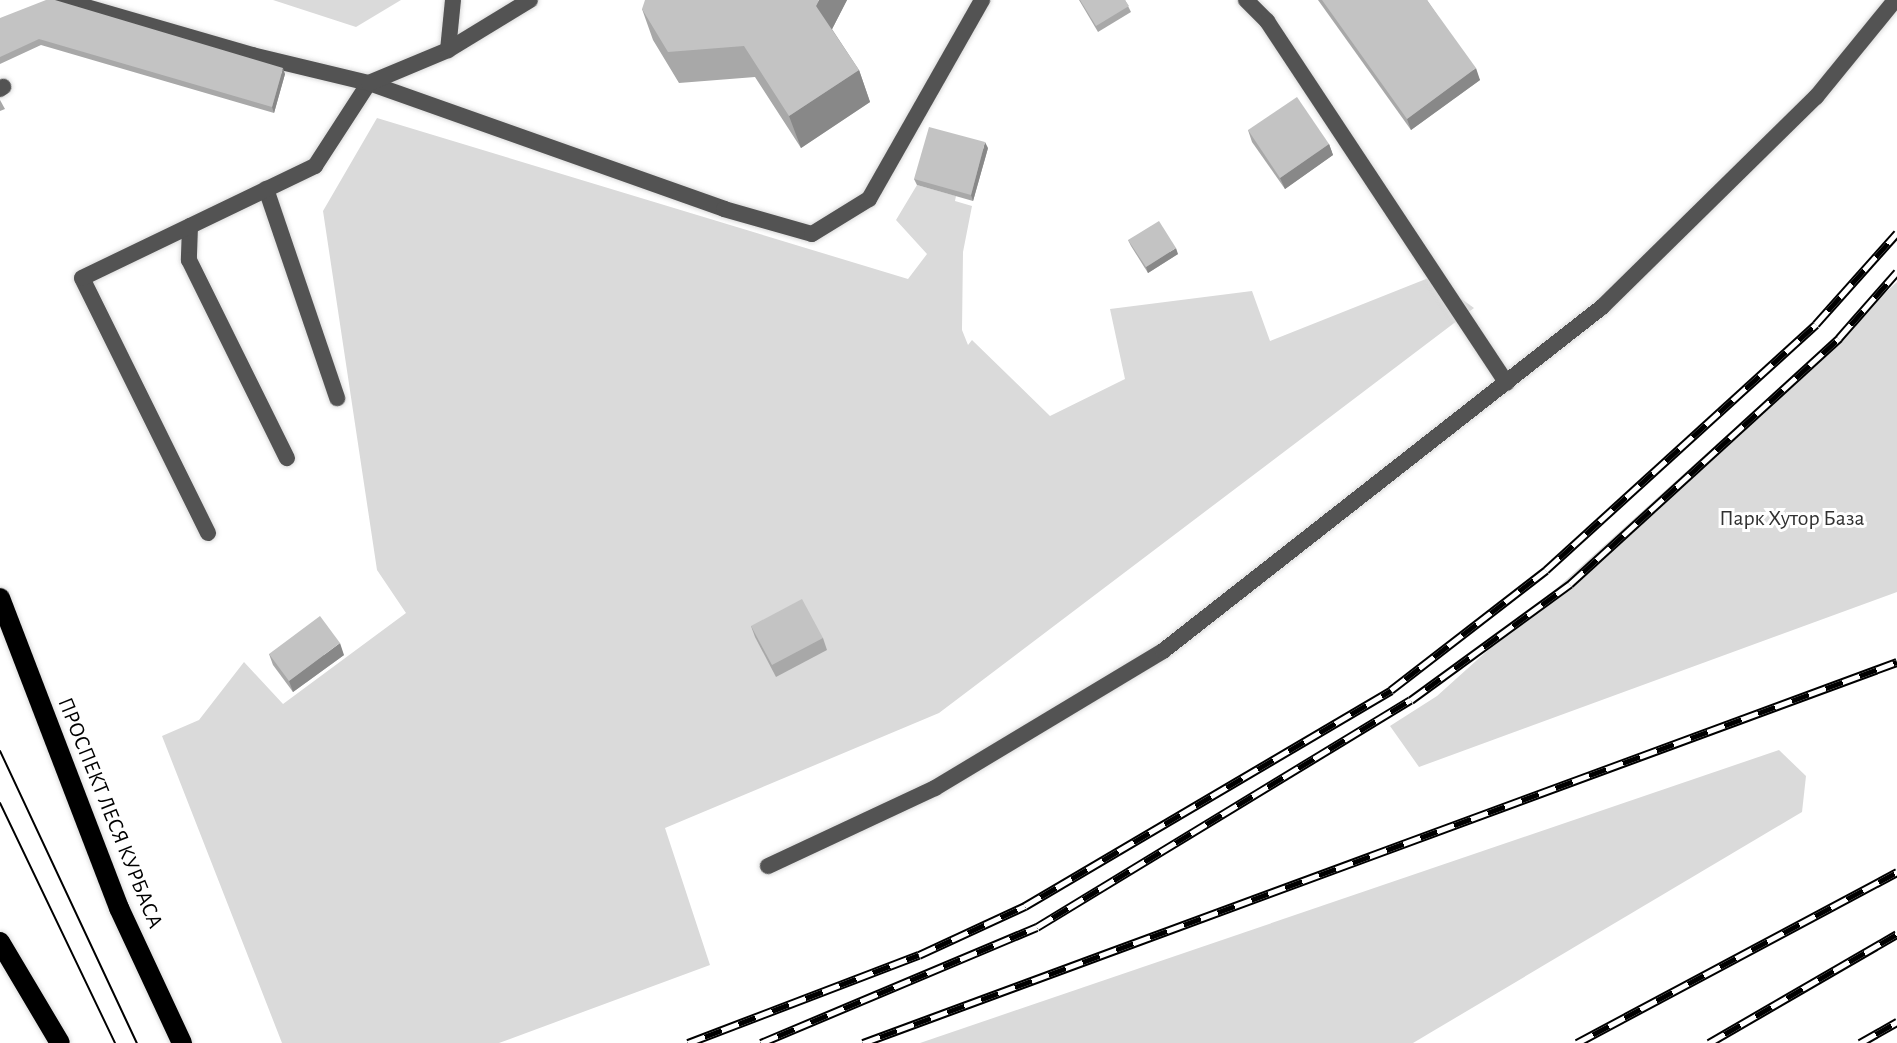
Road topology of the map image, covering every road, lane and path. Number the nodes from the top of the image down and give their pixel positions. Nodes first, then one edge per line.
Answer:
1 (62, 0) edge
2 (453, 0) edge
3 (530, 0) edge
4 (982, 0) edge
5 (1246, 0) edge
6 (1895, 0) edge
7 (448, 50) junction
8 (369, 83) junction
9 (266, 189) junction
10 (190, 226) junction
11 (1507, 383) junction
12 (337, 398) dead end
13 (287, 458) dead end
14 (208, 533) dead end
15 (0, 598) edge
16 (768, 866) dead end
17 (0, 942) edge
18 (60, 1043) edge
19 (182, 1043) edge

1 - 8 street
2 - 7 street
3 - 7 street
4 - 8 street
5 - 11 street
6 - 11 street
7 - 8 street
8 - 9 street
9 - 10 street
9 - 12 street
10 - 13 street
10 - 14 street
11 - 16 street
15 - 19 main road, ПРОСПЕКТ ЛЕСЯ КУРБАСА
17 - 18 main road

